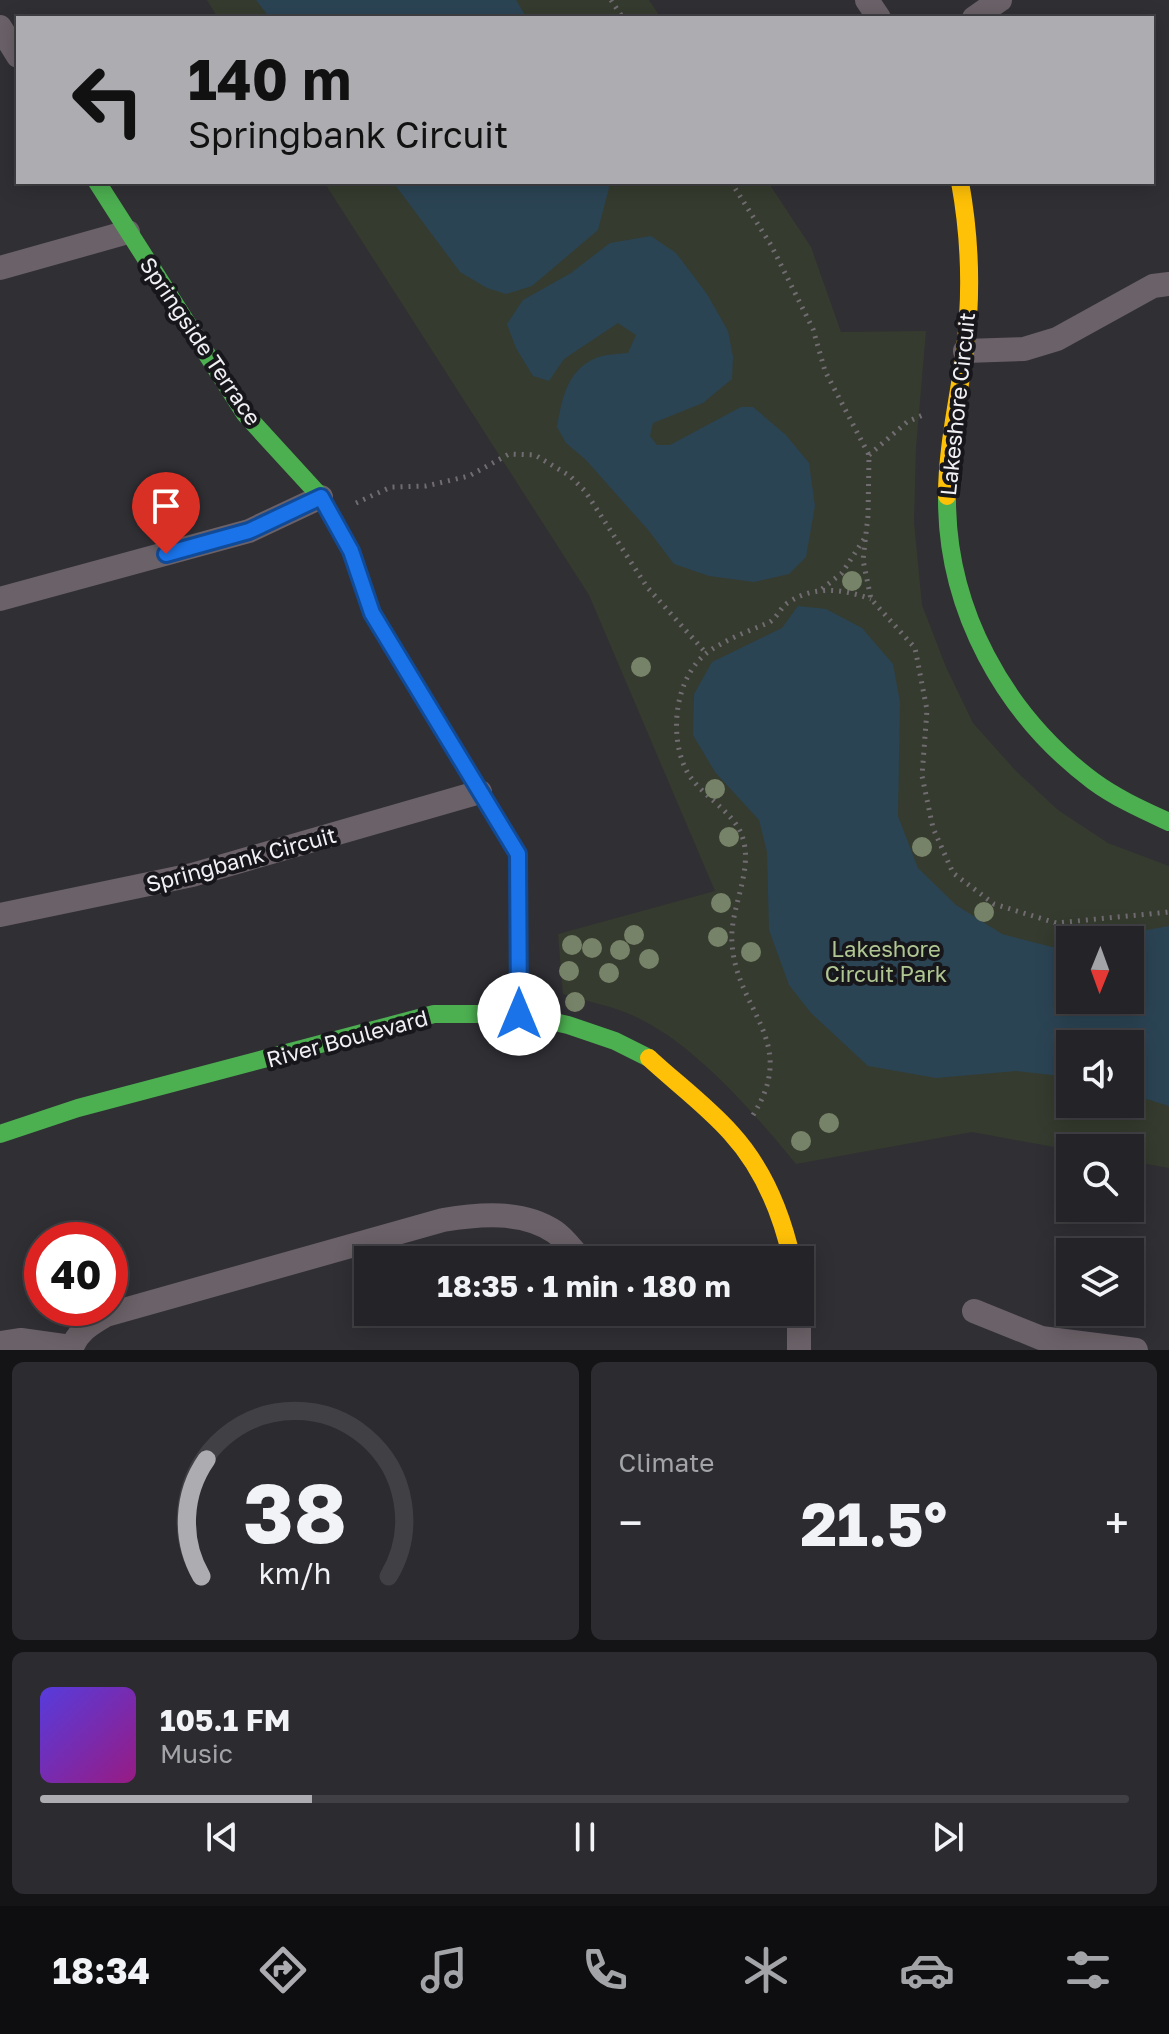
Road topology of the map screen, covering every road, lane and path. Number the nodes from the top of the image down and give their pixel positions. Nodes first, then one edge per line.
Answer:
1 (1000, 0) edge
2 (977, 16) edge
3 (0, 27) edge
4 (16, 53) edge
5 (98, 184) edge
6 (732, 184) edge
7 (960, 184) edge
8 (128, 232) junction
9 (0, 268) edge
10 (1169, 284) edge
11 (965, 351) junction
12 (955, 401) junction
13 (869, 455) junction
14 (327, 507) junction
15 (865, 538) junction
16 (821, 590) junction
17 (0, 599) edge
18 (871, 599) junction
19 (706, 653) junction
20 (480, 792) junction
21 (1169, 822) edge
22 (1169, 912) edge
23 (0, 915) edge
24 (519, 1014) junction
25 (78, 1108) junction
26 (753, 1116) dead end
27 (0, 1124) edge
28 (0, 1134) edge
29 (569, 1246) edge
30 (789, 1246) edge
31 (974, 1311) dead end
32 (799, 1326) edge
33 (0, 1343) edge
34 (71, 1348) edge
35 (799, 1350) edge
36 (1136, 1350) edge

1 - 2 street
3 - 4 street
5 - 8 street, Springside Terrace
6 - 13 path
7 - 11 street, Lakeshore Circuit
8 - 9 street
8 - 14 street, Springside Terrace
10 - 11 street
11 - 12 street, Lakeshore Circuit
12 - 13 path
12 - 21 street, Lakeshore Circuit
13 - 15 path
14 - 17 street
14 - 19 path
14 - 20 street, Springside Terrace
15 - 16 path
15 - 18 path
16 - 18 path
16 - 19 path
18 - 22 path
19 - 26 path
20 - 23 street, Springbank Circuit
20 - 24 street, Springside Terrace
24 - 25 street, River Boulevard
24 - 30 street, River Boulevard
25 - 27 street, River Boulevard
25 - 28 street, River Boulevard
29 - 34 street
31 - 36 street
32 - 35 street
33 - 34 street

